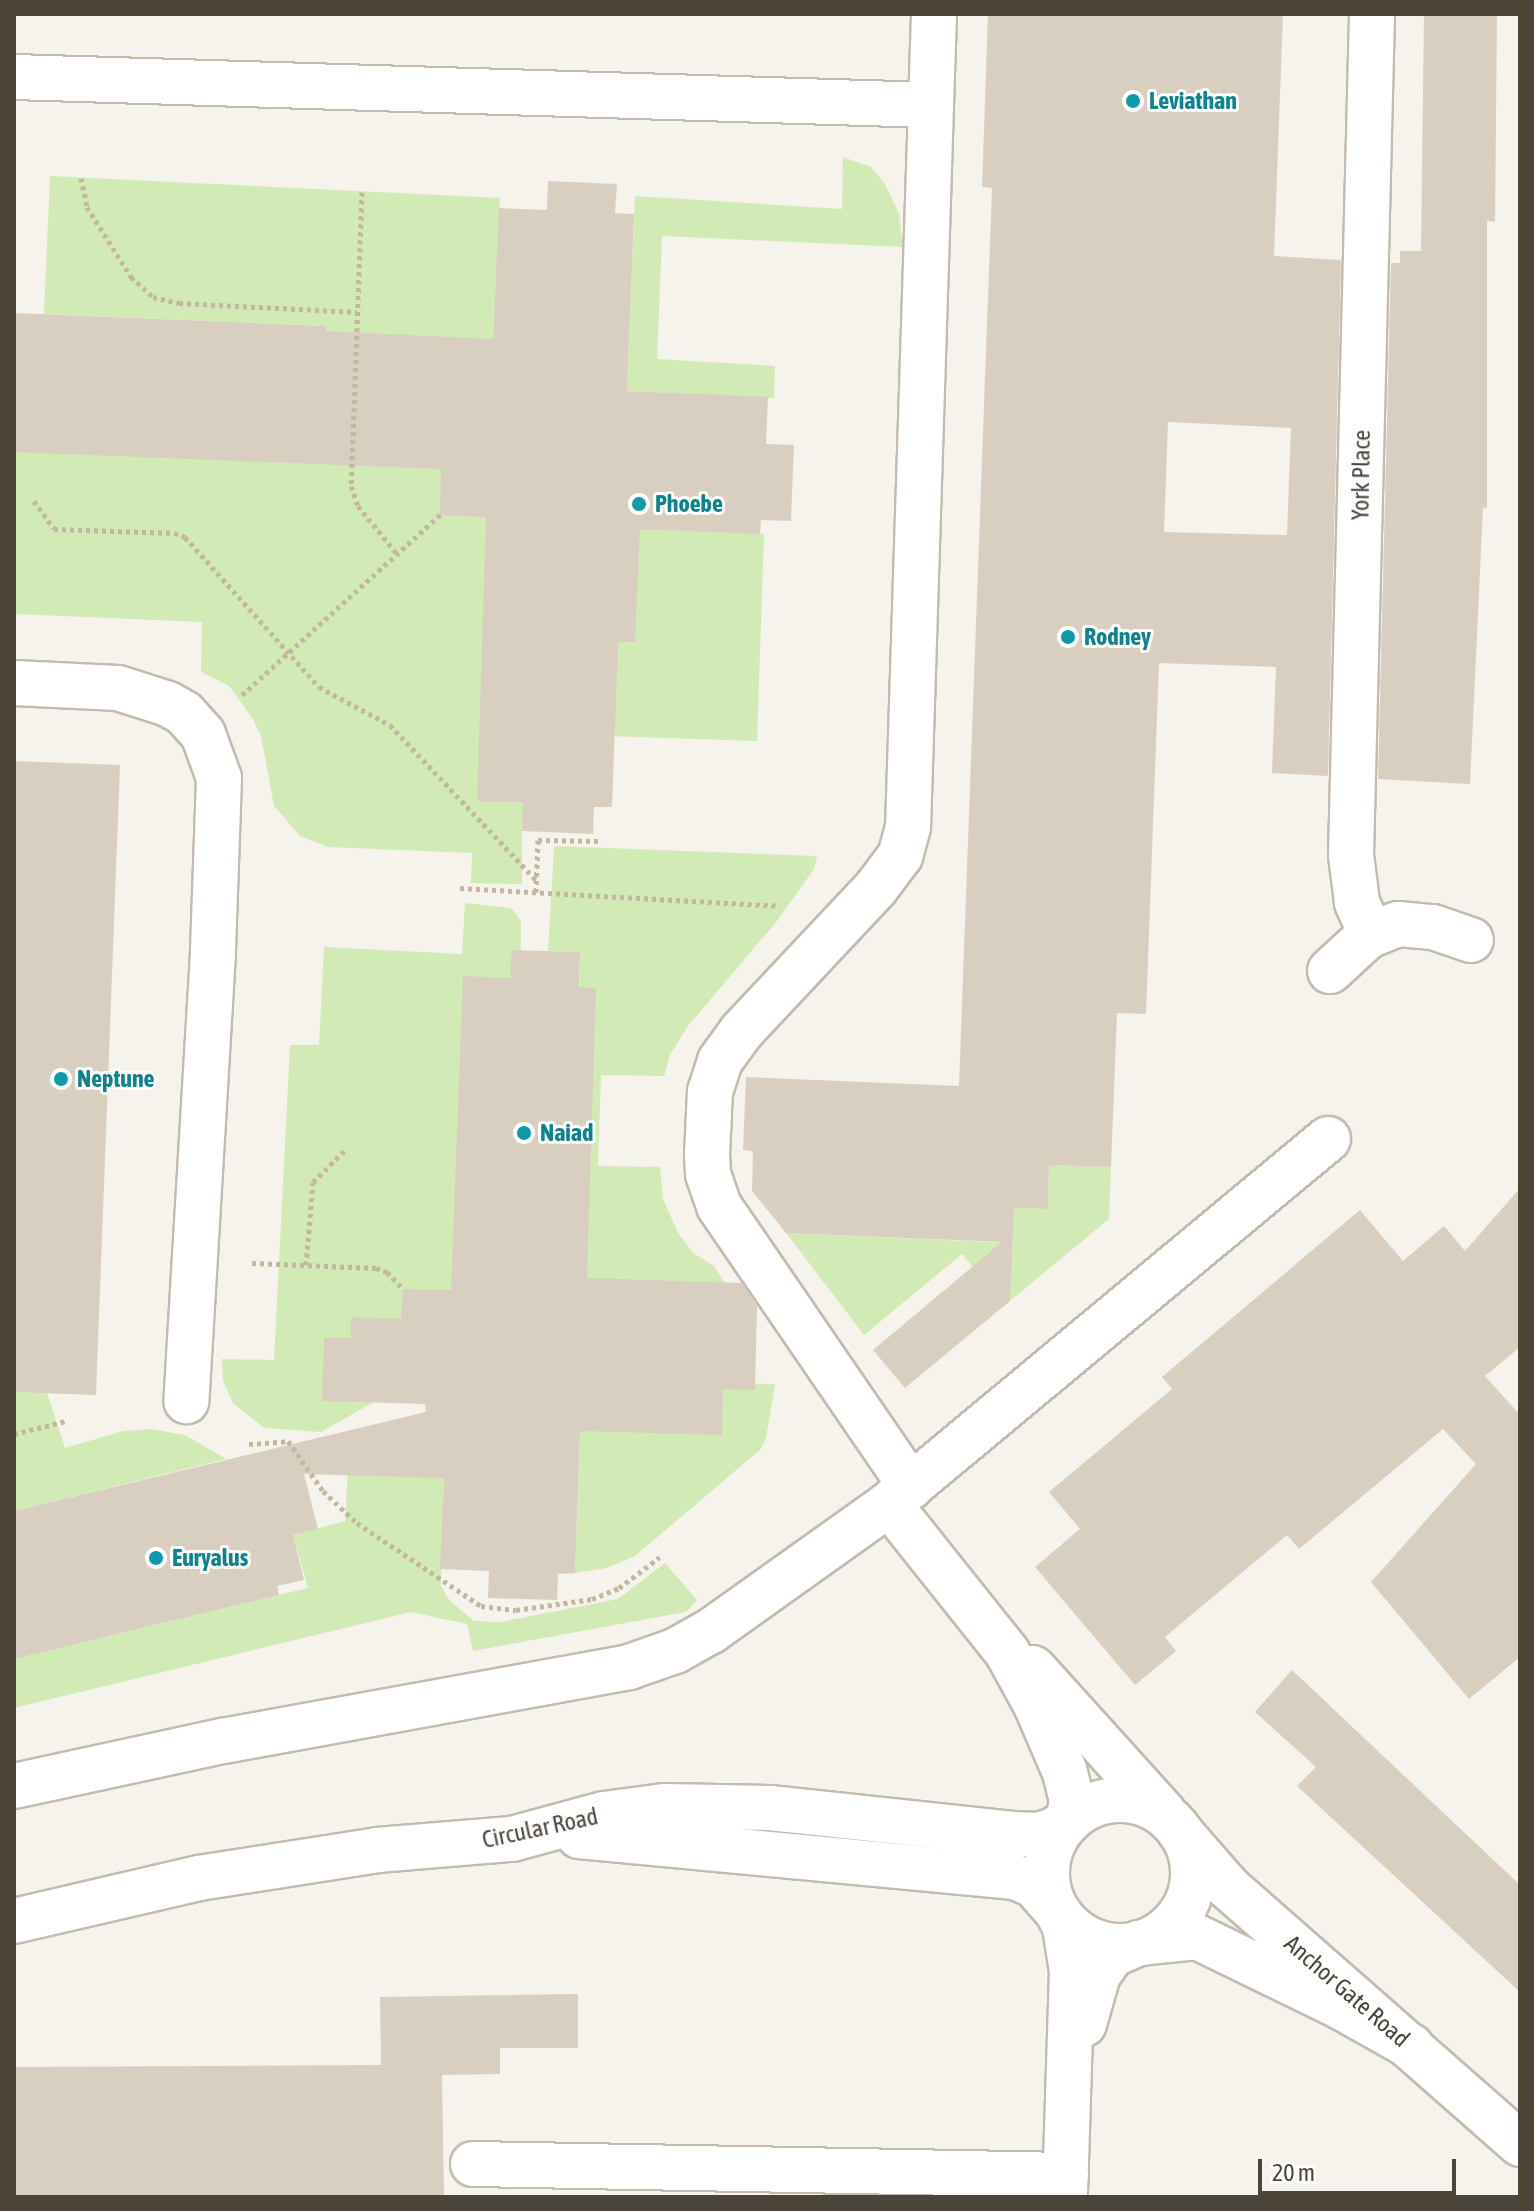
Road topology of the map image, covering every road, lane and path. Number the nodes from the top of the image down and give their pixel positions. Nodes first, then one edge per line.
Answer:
1 (934, 14) edge
2 (1372, 14) edge
3 (14, 77) edge
4 (931, 105) junction
5 (81, 178) dead end
6 (362, 192) dead end
7 (357, 312) junction
8 (34, 501) dead end
9 (440, 515) dead end
10 (398, 555) junction
11 (287, 654) junction
12 (14, 683) edge
13 (240, 698) dead end
14 (598, 841) dead end
15 (536, 880) junction
16 (460, 888) dead end
17 (536, 892) junction
18 (788, 906) dead end
19 (1371, 934) junction
20 (1471, 940) dead end
21 (1330, 971) dead end
22 (1328, 1139) dead end
23 (346, 1149) dead end
24 (193, 1261) junction
25 (306, 1265) junction
26 (403, 1289) dead end
27 (186, 1401) dead end
28 (66, 1421) dead end
29 (14, 1434) edge
30 (249, 1444) dead end
31 (900, 1495) junction
32 (660, 1557) dead end
33 (980, 1616) junction
34 (14, 1786) edge
35 (1068, 1821) junction
36 (1176, 1826) junction
37 (512, 1839) junction
38 (1057, 1911) junction
39 (14, 1921) edge
40 (1139, 1943) junction
41 (1412, 2047) junction
42 (1066, 2126) junction
43 (1520, 2144) edge
44 (473, 2164) dead end
45 (1065, 2186) edge

1 - 4 street
2 - 19 street, York Place
3 - 4 street
4 - 31 street
5 - 7 path
6 - 7 path
7 - 10 path
8 - 11 path
9 - 10 path
10 - 11 path
11 - 13 path
11 - 15 path
12 - 24 street
14 - 15 path
15 - 17 path
16 - 17 path
17 - 18 path
19 - 20 street
19 - 21 street
22 - 31 street
23 - 25 path
24 - 25 path
24 - 27 street
25 - 26 path
28 - 29 path
30 - 32 path
31 - 33 street
31 - 34 street
33 - 35 street
33 - 36 street, Anchor Gate Road
35 - 36 street
35 - 37 street, Circular Road
35 - 38 street
36 - 40 street
36 - 41 street, Anchor Gate Road
37 - 38 street
37 - 39 street, Circular Road
38 - 40 street
38 - 42 street
40 - 41 street
40 - 42 street
41 - 43 street, Anchor Gate Road
42 - 45 street
44 - 45 street

